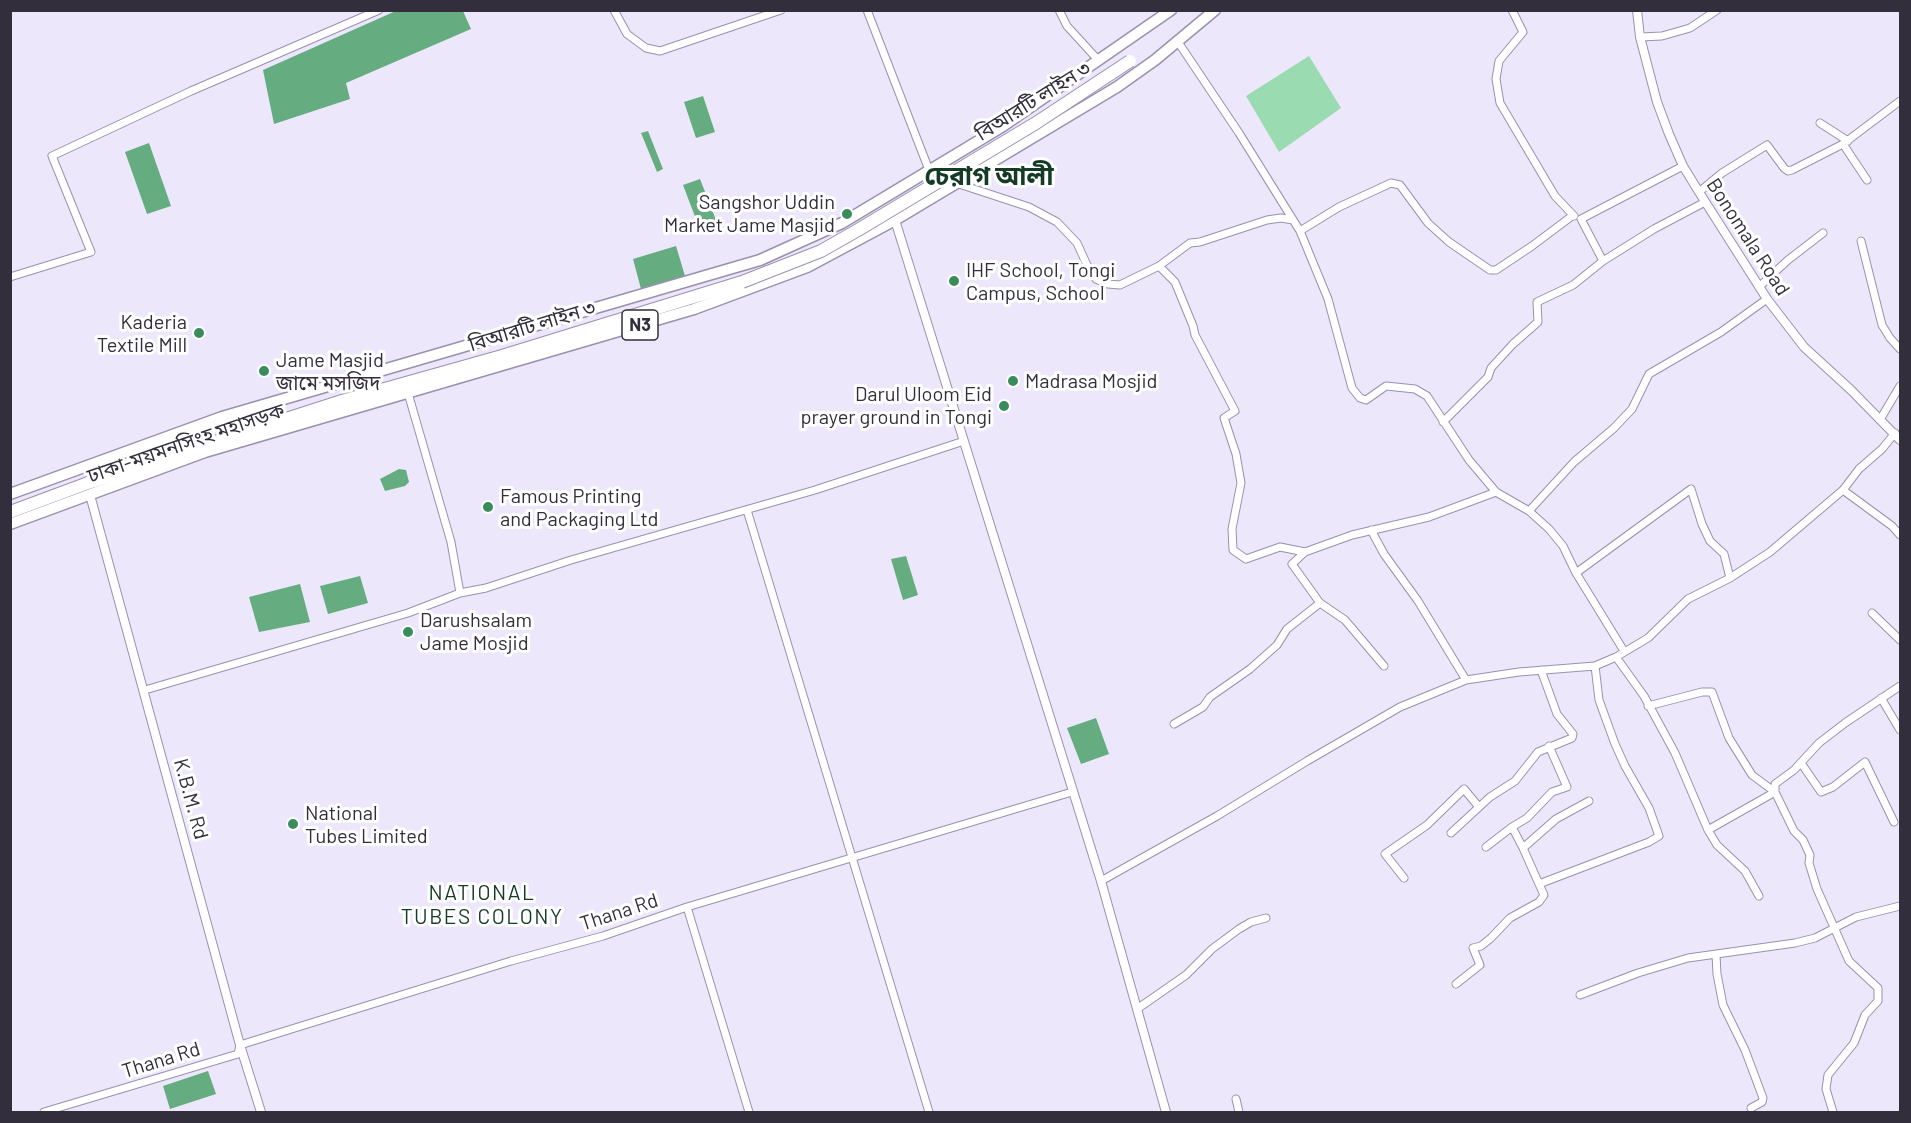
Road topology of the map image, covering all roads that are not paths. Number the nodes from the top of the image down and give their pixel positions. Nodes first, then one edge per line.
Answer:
1 (379, 10) edge
2 (614, 10) edge
3 (781, 10) edge
4 (867, 10) edge
5 (1059, 10) edge
6 (1171, 10) edge
7 (1215, 10) edge
8 (1512, 10) edge
9 (1637, 10) edge
10 (1717, 10) edge
11 (1640, 37) junction
12 (1178, 42) junction
13 (1099, 61) junction
14 (1130, 61) dead end
15 (1900, 101) edge
16 (1820, 123) dead end
17 (1845, 143) junction
18 (1683, 166) junction
19 (929, 170) junction
20 (1867, 180) dead end
21 (956, 183) junction
22 (1699, 192) junction
23 (1705, 202) junction
24 (1572, 216) junction
25 (1581, 219) junction
26 (895, 220) junction
27 (1293, 220) junction
28 (1300, 231) junction
29 (1823, 233) dead end
30 (1861, 241) dead end
31 (1603, 261) junction
32 (1159, 266) junction
33 (10, 277) edge
34 (1759, 287) junction
35 (1767, 299) junction
36 (1900, 350) edge
37 (1900, 386) edge
38 (408, 393) junction
39 (1881, 418) junction
40 (1443, 422) junction
41 (1898, 437) edge
42 (964, 441) junction
43 (1843, 490) junction
44 (1496, 492) junction
45 (10, 494) edge
46 (90, 495) junction
47 (747, 510) junction
48 (1529, 511) junction
49 (10, 512) edge
50 (10, 524) edge
51 (1371, 530) junction
52 (1900, 535) edge
53 (1305, 552) junction
54 (1576, 573) junction
55 (1730, 578) junction
56 (460, 593) junction
57 (1320, 603) junction
58 (1872, 613) dead end
59 (1900, 640) edge
60 (1624, 651) junction
61 (1616, 657) junction
62 (1384, 666) dead end
63 (1595, 666) junction
64 (1541, 670) junction
65 (1466, 680) junction
66 (1900, 686) edge
67 (145, 690) junction
68 (1881, 698) junction
69 (1648, 706) junction
70 (1174, 724) dead end
71 (1900, 730) edge
72 (1549, 746) junction
73 (1801, 763) junction
74 (1072, 792) junction
75 (1774, 792) junction
76 (1589, 801) dead end
77 (1479, 807) junction
78 (1894, 822) dead end
79 (1512, 827) junction
80 (1708, 830) junction
81 (1451, 833) dead end
82 (1486, 847) dead end
83 (1523, 848) junction
84 (852, 858) junction
85 (1404, 878) dead end
86 (1101, 881) junction
87 (1539, 884) junction
88 (1759, 896) dead end
89 (1900, 906) edge
90 (687, 907) junction
91 (1266, 918) dead end
92 (1834, 927) junction
93 (1716, 954) junction
94 (1456, 984) dead end
95 (1580, 995) dead end
96 (1137, 1009) junction
97 (240, 1045) junction
98 (1236, 1099) dead end
99 (1751, 1108) dead end
100 (44, 1113) edge
101 (261, 1113) edge
102 (749, 1113) edge
103 (929, 1113) edge
104 (1167, 1113) edge
105 (1239, 1113) edge
106 (1833, 1113) edge

1 - 33 street
2 - 3 street
4 - 19 street
5 - 13 street
6 - 13 highway, ঢাকা-ময়মনসিংহ মহাসড়ক / N3
7 - 12 highway, ঢাকা-ময়মনসিংহ মহাসড়ক / N3
8 - 24 street
9 - 11 street, Bonomala Road
10 - 11 street
11 - 18 street, Bonomala Road
12 - 21 highway, ঢাকা-ময়মনসিংহ মহাসড়ক / N3
12 - 27 street
13 - 19 highway, ঢাকা-ময়মনসিংহ মহাসড়ক / N3
14 - 49 highway, বিআরটি লাইন ৩, bridge
15 - 17 street
16 - 17 street
17 - 20 street
17 - 22 street
18 - 22 street, Bonomala Road
18 - 25 street
19 - 45 highway, ঢাকা-ময়মনসিংহ মহাসড়ক / N3
21 - 26 highway, ঢাকা-ময়মনসিংহ মহাসড়ক / N3
21 - 32 street
22 - 23 street, Bonomala Road
23 - 31 street
23 - 34 street, Bonomala Road
24 - 25 street
24 - 28 street
25 - 31 street
26 - 38 highway, ঢাকা-ময়মনসিংহ মহাসড়ক / N3
26 - 42 street
27 - 28 street
27 - 32 street
28 - 40 street
29 - 34 street
30 - 36 street
31 - 40 street
32 - 53 street
34 - 35 street, Bonomala Road
35 - 39 street, Bonomala Road
35 - 48 street
37 - 39 street
38 - 46 highway, ঢাকা-ময়মনসিংহ মহাসড়ক / N3
38 - 56 street
39 - 41 street, Bonomala Road
40 - 44 street
41 - 43 street
42 - 47 street
42 - 74 street
43 - 52 street
43 - 55 street
44 - 48 street
44 - 51 street
46 - 50 highway, ঢাকা-ময়মনসিংহ মহাসড়ক / N3
46 - 67 street, K.B.M. Rd
47 - 56 street
47 - 84 street
48 - 54 street
51 - 53 street
51 - 65 street
53 - 57 street
54 - 55 street
54 - 60 street
55 - 60 street
56 - 67 street
57 - 62 street
57 - 70 street
58 - 59 street
60 - 61 street
61 - 63 street
61 - 69 street
63 - 64 street
63 - 87 street
64 - 65 street
64 - 72 street
65 - 86 street
66 - 68 street
67 - 97 street, K.B.M. Rd
68 - 71 street
68 - 73 street
69 - 75 street
69 - 80 street
72 - 77 street
72 - 79 street
73 - 75 street
73 - 78 street
74 - 84 street, Thana Rd
74 - 86 street
75 - 80 street
75 - 92 street
76 - 83 street
77 - 81 street
77 - 85 street
79 - 82 street
79 - 83 street
80 - 88 street
83 - 87 street
84 - 90 street, Thana Rd
84 - 103 street
86 - 96 street
87 - 94 street
89 - 92 street
90 - 97 street, Thana Rd
90 - 102 street
91 - 96 street
92 - 93 street
92 - 106 street
93 - 95 street
93 - 99 street
96 - 104 street
97 - 100 street, Thana Rd
97 - 101 street, K.B.M. Rd
98 - 105 street

